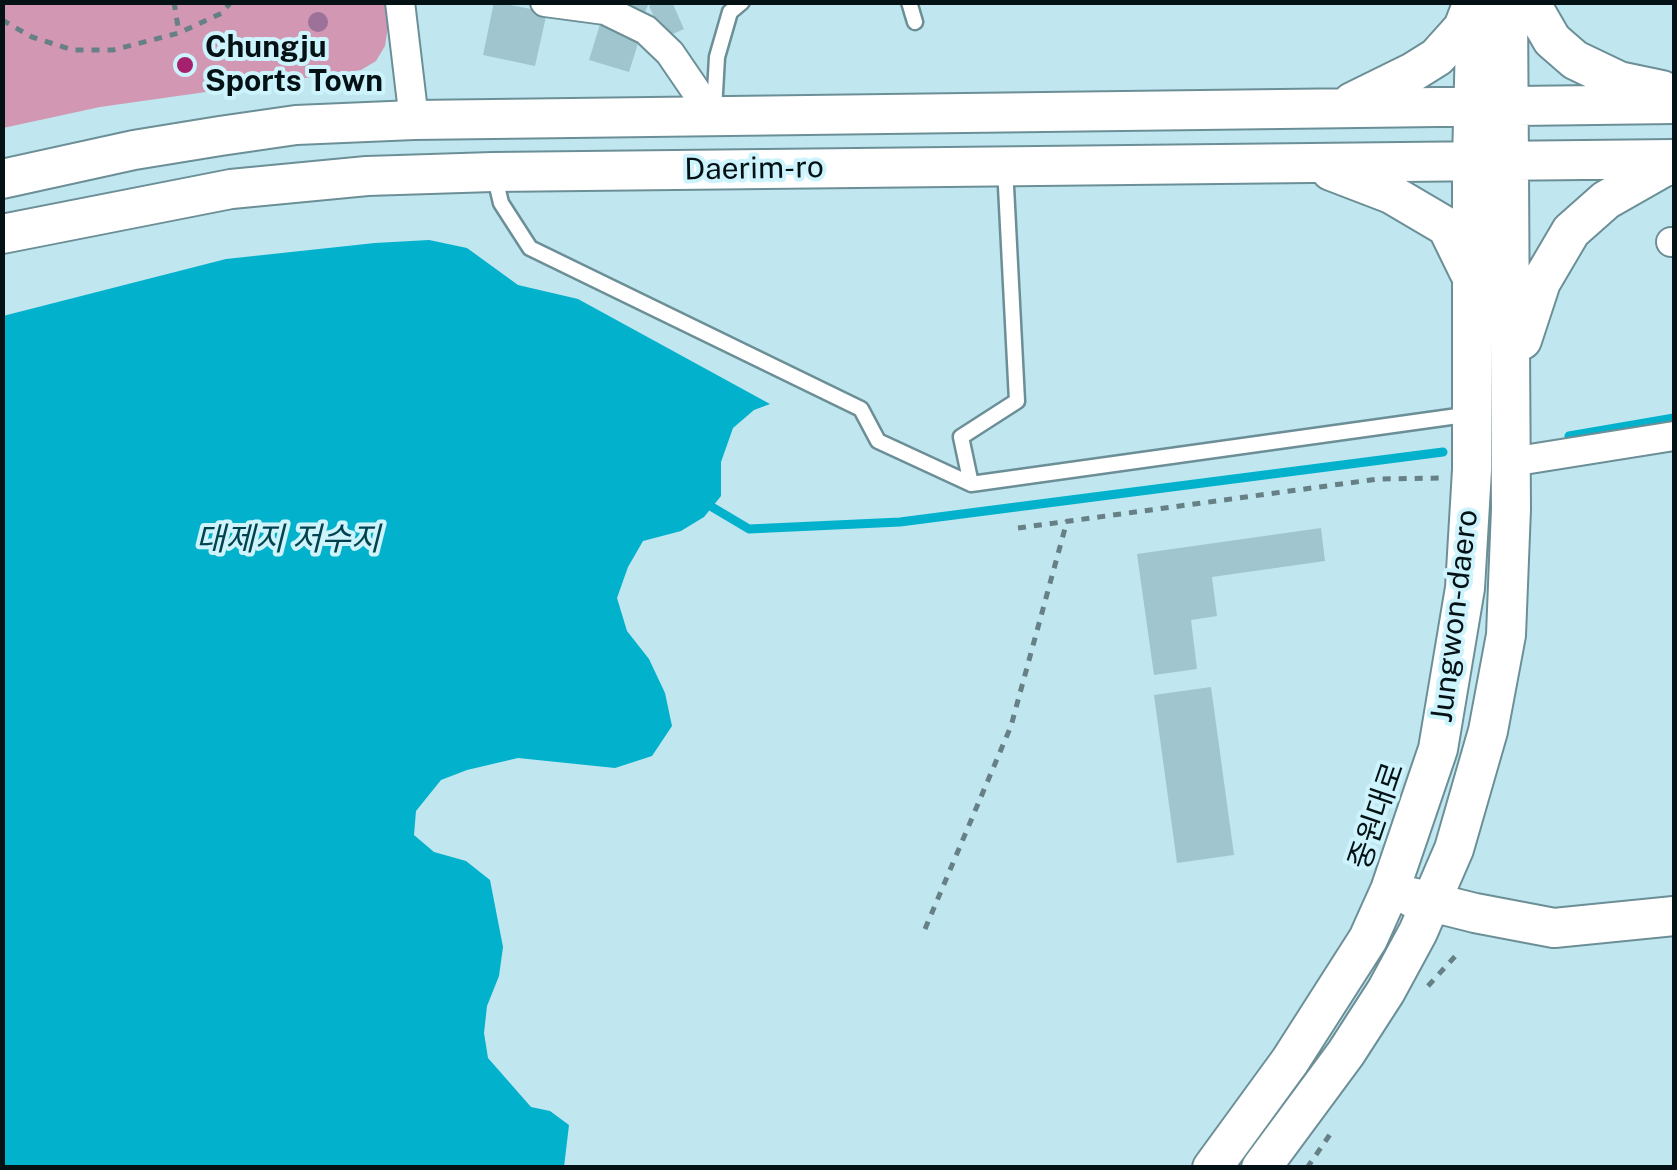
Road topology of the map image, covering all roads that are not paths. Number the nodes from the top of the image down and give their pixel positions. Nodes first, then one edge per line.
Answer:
1 (400, 2) edge
2 (545, 2) edge
3 (742, 2) edge
4 (909, 2) edge
5 (1474, 2) edge
6 (1508, 2) edge
7 (1530, 2) edge
8 (915, 22) dead end
9 (1674, 93) edge
10 (1674, 104) edge
11 (1491, 106) junction
12 (1341, 108) junction
13 (713, 116) junction
14 (414, 120) junction
15 (1472, 161) junction
16 (1510, 161) junction
17 (1674, 162) edge
18 (1310, 163) junction
19 (1005, 166) junction
20 (493, 172) junction
21 (2, 179) edge
22 (2, 234) edge
23 (1472, 276) junction
24 (1511, 376) junction
25 (1472, 414) junction
26 (1674, 436) edge
27 (1511, 462) junction
28 (971, 484) junction
29 (1390, 890) junction
30 (1431, 903) junction
31 (1674, 916) edge
32 (1212, 1168) edge
33 (1261, 1168) edge

1 - 14 street
2 - 13 street
3 - 13 lane
4 - 8 lane
5 - 11 street, Jungwon-daero
5 - 12 street
6 - 11 street, Jungwon-daero
7 - 9 street
10 - 11 street, Daerim-ro
11 - 12 street, Daerim-ro
11 - 15 street, Jungwon-daero
11 - 16 street, Jungwon-daero
12 - 13 street, Daerim-ro
13 - 14 street, Daerim-ro
14 - 21 street, Daerim-ro
15 - 16 street, Daerim-ro
15 - 18 street, Daerim-ro
15 - 23 street, Jungwon-daero
16 - 17 street, Daerim-ro
16 - 24 street, Jungwon-daero
17 - 24 street
18 - 19 street, Daerim-ro
18 - 23 street
19 - 20 street, Daerim-ro
19 - 28 lane
20 - 22 street, Daerim-ro
20 - 28 lane
23 - 25 street, Jungwon-daero
24 - 27 street, Jungwon-daero
25 - 28 lane
25 - 29 street, Jungwon-daero
26 - 27 street
27 - 30 street, Jungwon-daero
29 - 30 street
29 - 32 street, Jungwon-daero
30 - 31 street
30 - 33 street, Jungwon-daero

